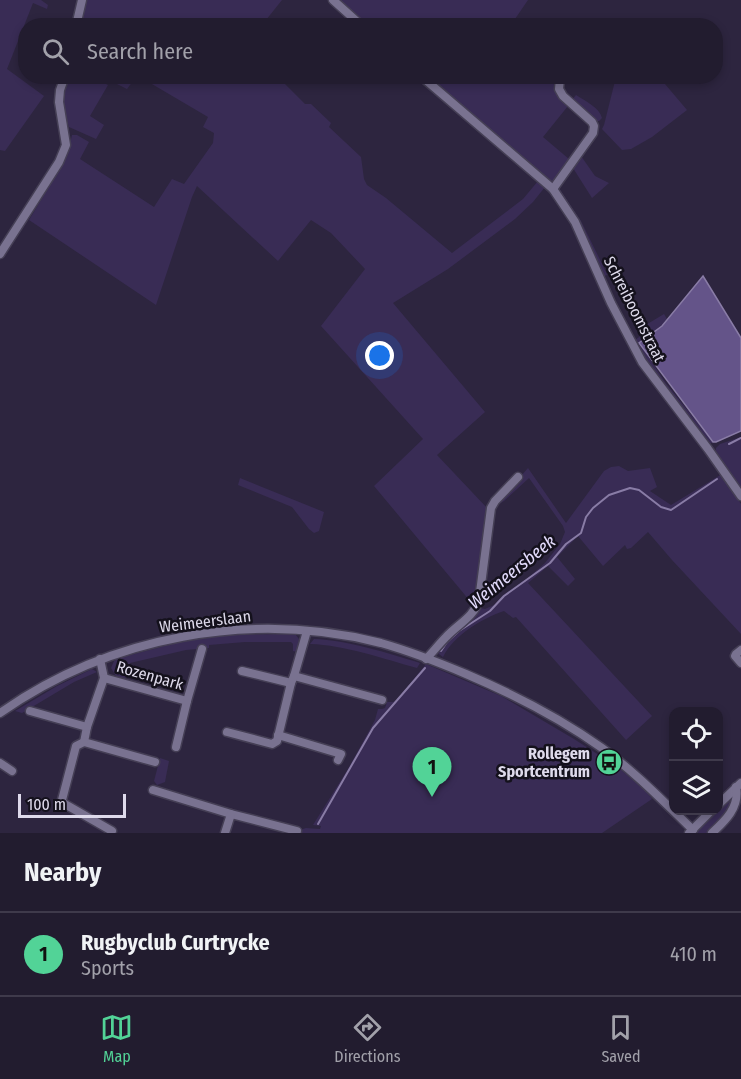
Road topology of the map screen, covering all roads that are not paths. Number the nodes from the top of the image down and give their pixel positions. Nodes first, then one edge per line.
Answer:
1 (82, 0) edge
2 (333, 0) edge
3 (78, 18) edge
4 (353, 18) edge
5 (62, 84) edge
6 (430, 84) edge
7 (560, 84) edge
8 (553, 189) junction
9 (0, 254) edge
10 (518, 477) dead end
11 (741, 496) edge
12 (307, 631) junction
13 (202, 649) dead end
14 (741, 650) edge
15 (100, 659) junction
16 (426, 659) junction
17 (741, 663) edge
18 (242, 671) dead end
19 (104, 678) junction
20 (293, 680) junction
21 (382, 700) dead end
22 (187, 701) junction
23 (30, 711) dead end
24 (0, 713) edge
25 (87, 727) junction
26 (226, 732) dead end
27 (278, 735) junction
28 (84, 742) junction
29 (176, 747) dead end
30 (338, 760) dead end
31 (155, 762) dead end
32 (0, 764) edge
33 (12, 771) dead end
34 (739, 785) edge
35 (153, 790) dead end
36 (723, 800) edge
37 (231, 814) junction
38 (707, 815) edge
39 (112, 831) dead end
40 (691, 831) edge
41 (225, 833) edge
42 (296, 833) edge
43 (712, 833) edge

1 - 3 street
2 - 4 street
5 - 9 street
6 - 8 street, Schreiboomstraat
7 - 8 street
8 - 11 street, Schreiboomstraat
10 - 16 street
12 - 15 street, Weimeerslaan
12 - 16 street, Weimeerslaan
12 - 20 street
13 - 22 street, Rozenpark
14 - 17 street
15 - 19 street, Rozenpark
15 - 24 street, Weimeerslaan
16 - 40 street, Weimeerslaan
18 - 20 street
19 - 22 street, Rozenpark
19 - 25 street, Rozenpark
20 - 21 street
20 - 27 street
22 - 29 street, Rozenpark
23 - 25 street
25 - 28 street, Rozenpark
26 - 27 street
27 - 30 street
28 - 31 street
28 - 39 street, Rozenpark
32 - 33 street
34 - 36 street
34 - 43 street
35 - 37 street
37 - 41 street
37 - 42 street
38 - 40 street

